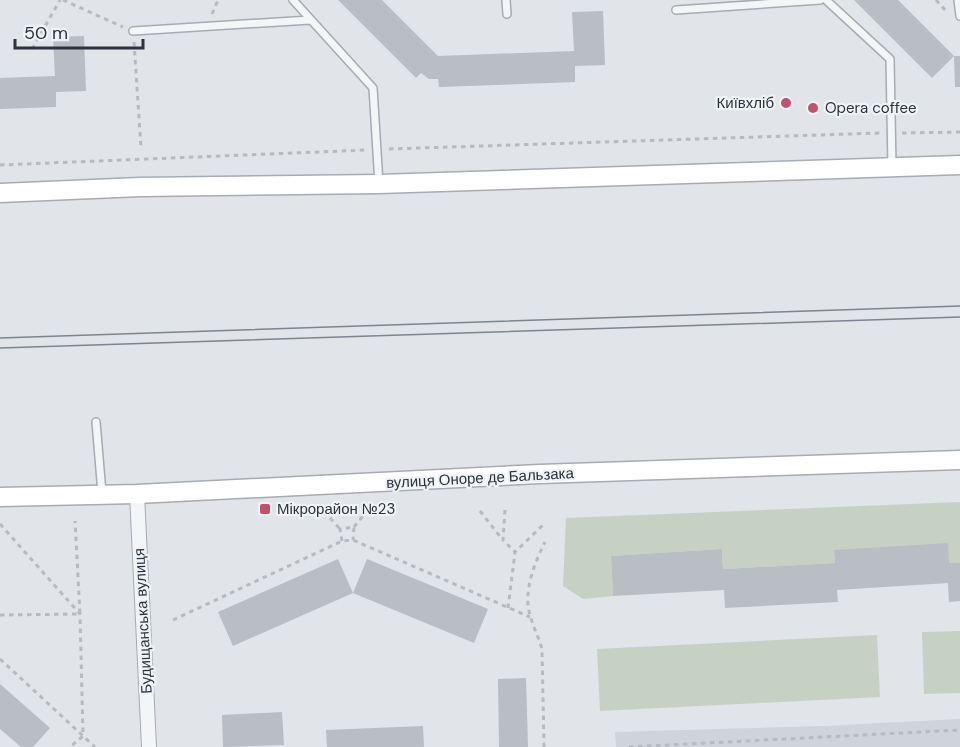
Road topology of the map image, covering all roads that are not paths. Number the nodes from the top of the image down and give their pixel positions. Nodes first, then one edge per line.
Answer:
1 (293, 0) edge
2 (506, 0) edge
3 (820, 0) edge
4 (826, 0) edge
5 (958, 0) edge
6 (676, 10) dead end
7 (507, 14) dead end
8 (960, 15) edge
9 (310, 20) junction
10 (133, 31) road end
11 (960, 165) edge
12 (892, 167) junction
13 (379, 184) junction
14 (0, 193) edge
15 (96, 422) dead end
16 (960, 460) edge
17 (102, 495) junction
18 (137, 495) junction
19 (0, 497) edge
20 (149, 747) edge

1 - 9 lane
2 - 7 lane
3 - 6 lane
4 - 12 lane
5 - 8 lane
9 - 10 lane
9 - 13 lane
11 - 12 street
12 - 13 street
13 - 14 street
15 - 17 lane
16 - 18 street, вулиця Оноре де Бальзака
17 - 18 street, вулиця Оноре де Бальзака
17 - 19 street, вулиця Оноре де Бальзака
18 - 20 street, Будищанська вулиця

